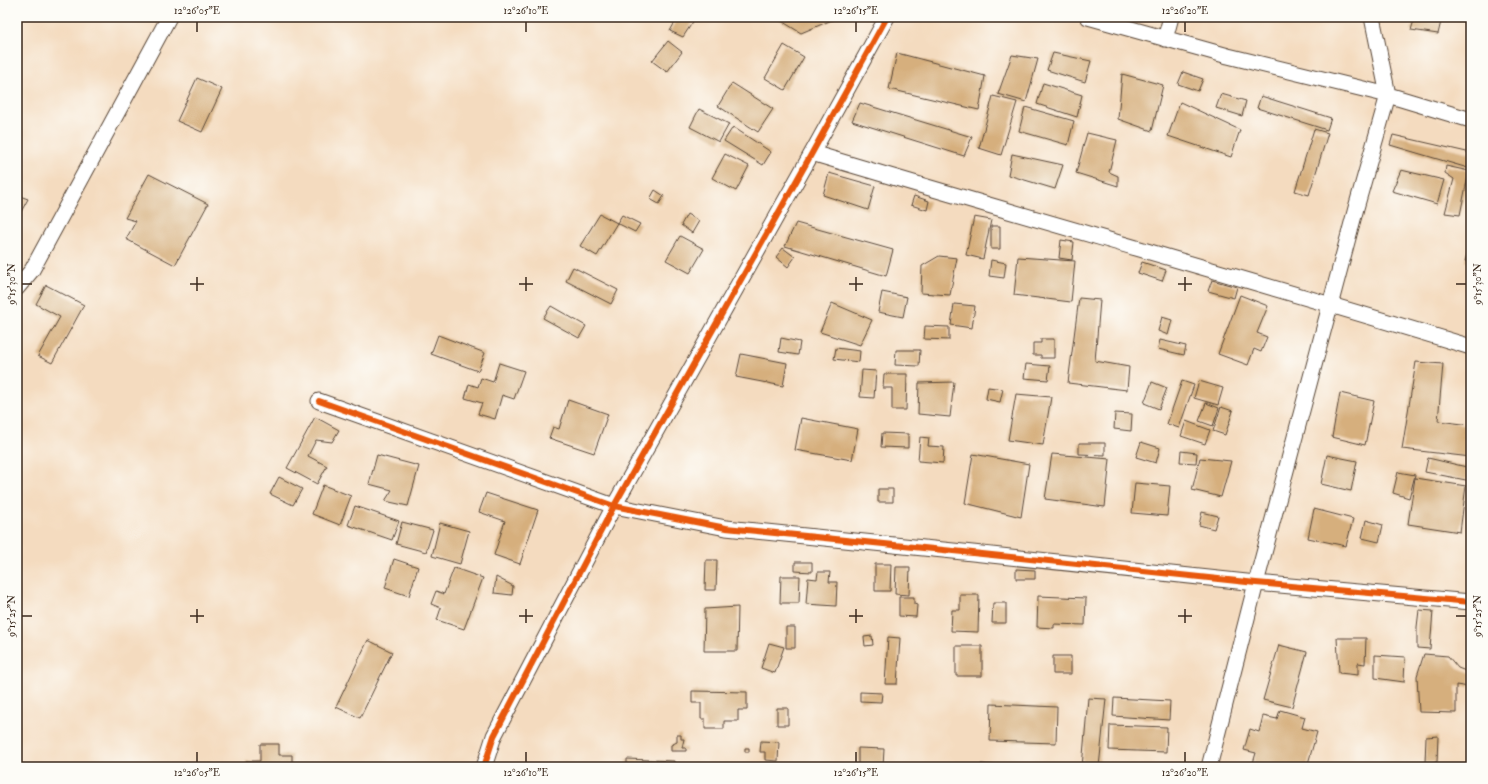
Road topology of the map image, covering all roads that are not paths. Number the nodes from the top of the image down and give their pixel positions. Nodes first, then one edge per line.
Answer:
1 (169, 17) edge
2 (887, 17) edge
3 (1088, 17) edge
4 (1171, 17) edge
5 (1372, 17) edge
6 (1165, 39) junction
7 (1388, 95) junction
8 (1471, 120) edge
9 (812, 153) junction
10 (17, 288) edge
11 (1331, 304) junction
12 (1471, 347) edge
13 (319, 401) dead end
14 (614, 506) junction
15 (1256, 583) junction
16 (1471, 602) edge
17 (484, 767) edge
18 (1209, 767) edge

1 - 10 street
2 - 9 street
3 - 6 street
4 - 6 street
5 - 7 street
6 - 7 street
7 - 8 street
7 - 11 street
9 - 11 street
9 - 14 street
11 - 12 street
11 - 15 street
13 - 14 street
14 - 15 street
14 - 17 street
15 - 16 street
15 - 18 street

